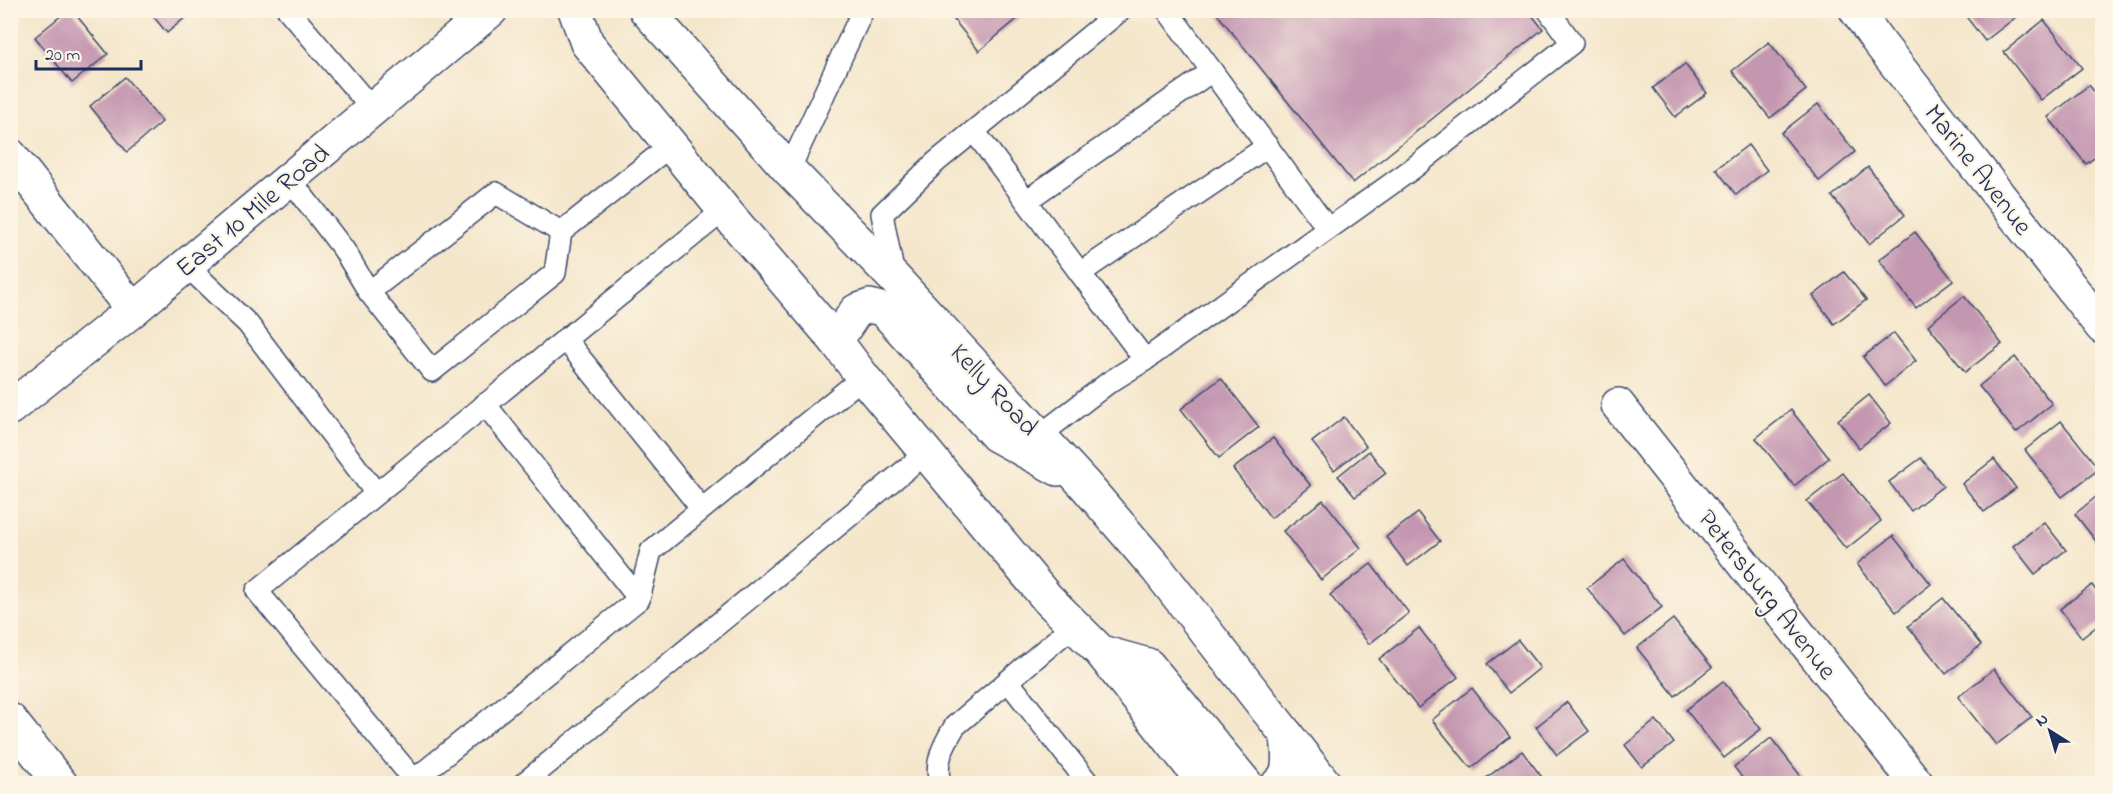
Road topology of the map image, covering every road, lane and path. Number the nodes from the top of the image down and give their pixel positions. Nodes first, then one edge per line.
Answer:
1 (288, 10) edge
2 (492, 10) edge
3 (575, 10) edge
4 (646, 10) edge
5 (863, 10) edge
6 (1121, 10) edge
7 (1167, 10) edge
8 (1548, 10) edge
9 (1856, 10) edge
10 (1212, 71) junction
11 (373, 110) junction
12 (974, 131) junction
13 (670, 146) junction
14 (1268, 146) junction
15 (10, 155) edge
16 (789, 170) junction
17 (289, 178) junction
18 (1026, 201) junction
19 (724, 210) junction
20 (1328, 229) junction
21 (561, 232) junction
22 (186, 265) junction
23 (1080, 273) junction
24 (895, 279) junction
25 (369, 292) junction
26 (133, 310) junction
27 (2103, 327) edge
28 (565, 339) junction
29 (836, 341) junction
30 (1145, 360) junction
31 (863, 377) junction
32 (485, 404) junction
33 (1618, 405) dead end
34 (10, 408) edge
35 (1039, 436) junction
36 (926, 453) junction
37 (1084, 485) junction
38 (376, 493) junction
39 (701, 508) junction
40 (639, 599) junction
41 (1074, 625) junction
42 (1101, 652) junction
43 (1008, 681) junction
44 (10, 720) edge
45 (1287, 735) junction
46 (61, 783) edge
47 (523, 783) edge
48 (940, 783) edge
49 (1089, 783) edge
50 (1205, 783) edge
51 (1246, 783) edge
52 (1278, 783) edge
53 (1325, 783) edge
54 (1917, 783) edge

1 - 11 lane
2 - 11 street, East 10 Mile Road
3 - 13 street
4 - 16 street, Kelly Road
5 - 16 lane
6 - 12 lane
7 - 10 lane
8 - 20 lane
9 - 27 street, Marine Avenue
10 - 14 lane
10 - 18 lane
11 - 17 street, East 10 Mile Road
12 - 18 lane
12 - 24 lane
13 - 19 street
13 - 21 lane
14 - 20 lane
14 - 23 lane
15 - 26 street
16 - 24 street, Kelly Road
17 - 22 street, East 10 Mile Road
17 - 25 lane
18 - 23 lane
19 - 28 lane
19 - 29 street
20 - 30 lane
21 - 25 lane
21 - 25 lane
22 - 26 street, East 10 Mile Road
22 - 38 lane
23 - 30 lane
24 - 35 street, Kelly Road
26 - 34 street, East 10 Mile Road
28 - 32 lane
28 - 39 lane
29 - 31 street
29 - 37 street
30 - 35 lane
31 - 36 street
31 - 39 lane
32 - 38 lane
32 - 40 lane
33 - 54 street, Petersburg Avenue
35 - 37 street, Kelly Road
36 - 41 street
36 - 47 lane
37 - 45 street, Kelly Road
38 - 40 lane
39 - 40 lane
41 - 42 street
41 - 43 lane
42 - 50 street
42 - 51 street
43 - 48 lane
43 - 49 lane
44 - 46 street
45 - 52 street
45 - 53 street, Kelly Road

